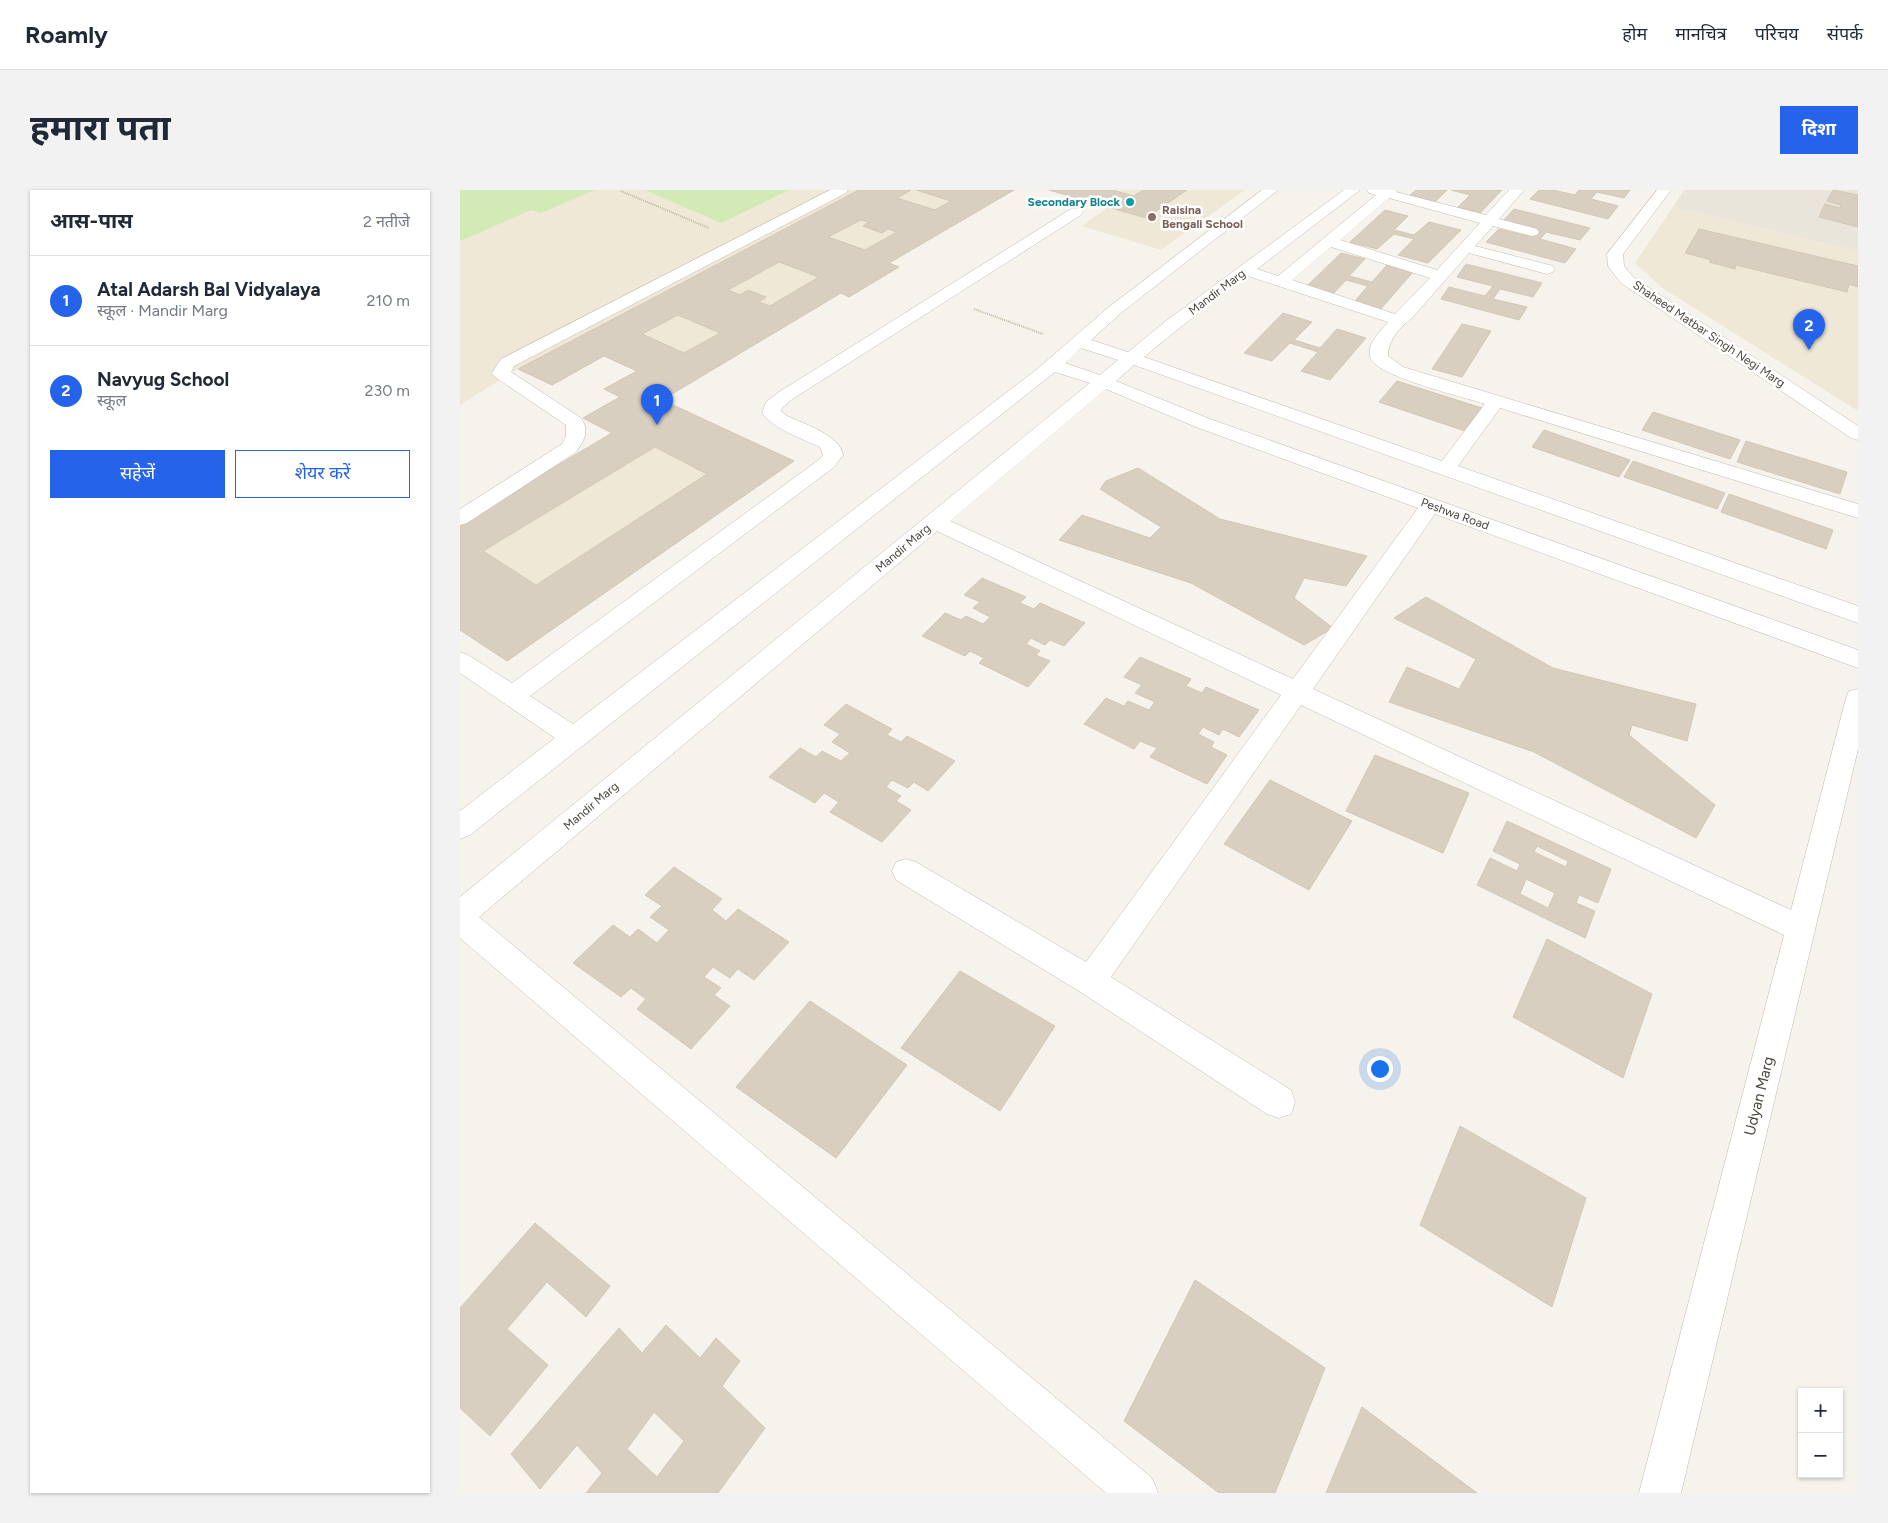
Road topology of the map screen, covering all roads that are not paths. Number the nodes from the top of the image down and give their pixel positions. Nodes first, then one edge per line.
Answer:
1 (841, 190) edge
2 (1271, 190) edge
3 (1353, 190) edge
4 (1517, 190) edge
5 (1664, 190) edge
6 (1383, 191) edge
7 (1076, 212) dead end
8 (1490, 220) junction
9 (1532, 232) dead end
10 (1330, 241) junction
11 (1466, 248) junction
12 (1548, 269) dead end
13 (1246, 270) junction
14 (1441, 276) junction
15 (1280, 282) junction
16 (1398, 320) junction
17 (1079, 342) junction
18 (1132, 359) junction
19 (1053, 365) junction
20 (1104, 382) junction
21 (1496, 401) junction
22 (1858, 434) edge
23 (1446, 469) junction
24 (1431, 505) junction
25 (1858, 511) edge
26 (460, 518) edge
27 (935, 522) junction
28 (1858, 615) edge
29 (1858, 659) edge
30 (460, 661) edge
31 (1297, 692) junction
32 (512, 696) junction
33 (1858, 698) edge
34 (574, 738) junction
35 (460, 827) edge
36 (906, 871) dead end
37 (460, 915) edge
38 (460, 920) edge
39 (1800, 929) junction
40 (1090, 981) junction
41 (1279, 1102) dead end
42 (1138, 1493) edge
43 (1660, 1493) edge

1 - 26 street
2 - 17 street
3 - 13 street, Mandir Marg
4 - 8 street
5 - 22 street, Shaheed Matbar Singh Negi Marg
6 - 8 street
6 - 10 street
7 - 32 street
8 - 9 street
8 - 11 street
10 - 14 street
10 - 15 street
11 - 12 street
11 - 14 street
13 - 15 street
13 - 18 street, Mandir Marg
14 - 16 street
15 - 16 street
16 - 21 street
17 - 18 street
17 - 19 street
18 - 20 street, Mandir Marg
18 - 23 street
19 - 20 street, Peshwa Road
19 - 34 street
20 - 24 street, Peshwa Road
20 - 27 street, Mandir Marg
21 - 23 street
21 - 25 street
23 - 28 street
24 - 29 street, Peshwa Road
24 - 31 street
27 - 31 street
27 - 37 street, Mandir Marg
30 - 32 street
31 - 39 street
31 - 40 street
32 - 34 street
33 - 39 street, Udyan Marg
34 - 35 street
36 - 40 street
38 - 42 street
39 - 43 street, Udyan Marg
40 - 41 street

